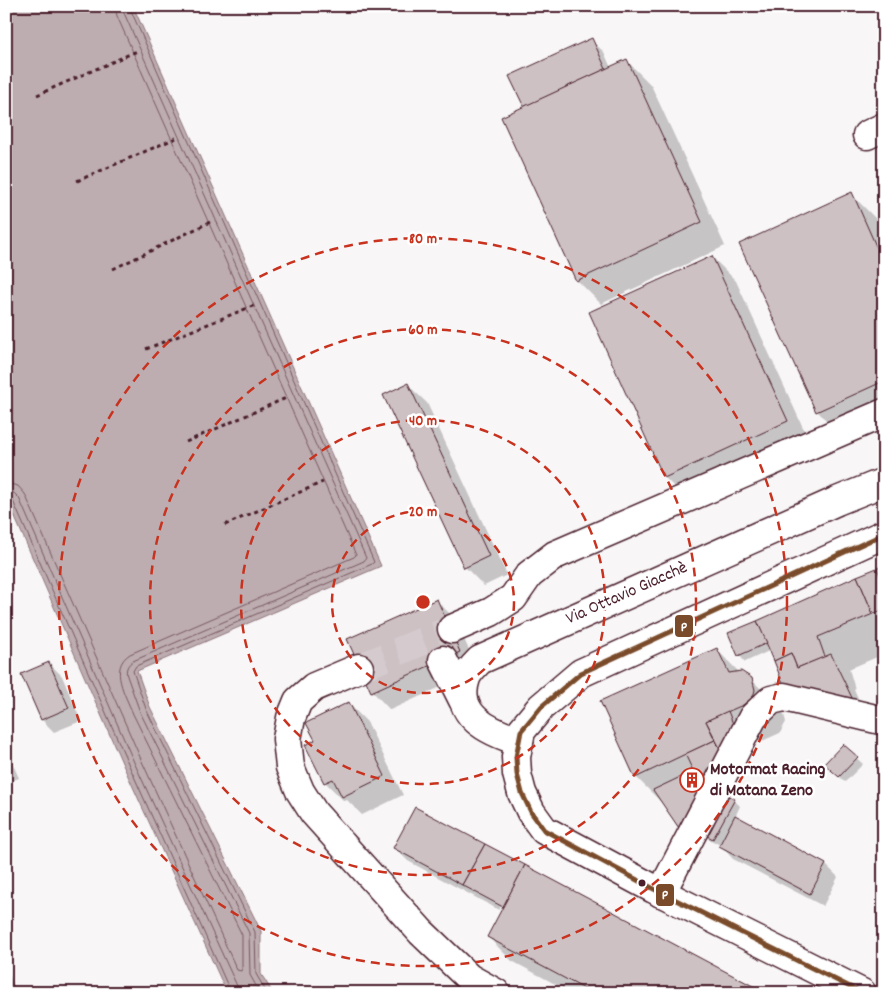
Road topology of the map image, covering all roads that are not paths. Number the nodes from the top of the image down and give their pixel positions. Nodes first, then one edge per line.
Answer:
1 (884, 413) edge
2 (884, 482) edge
3 (884, 534) edge
4 (452, 629) tunnel mouth
5 (443, 660) dead end
6 (359, 668) tunnel mouth
7 (463, 700) junction
8 (884, 721) edge
9 (519, 742) junction
10 (662, 893) junction
11 (496, 993) edge
12 (862, 993) edge

1 - 4 street
2 - 7 street, Via Ottavio Giacchè
3 - 9 street
5 - 7 street
6 - 11 street
7 - 9 street
8 - 10 street
9 - 10 street
10 - 12 street

